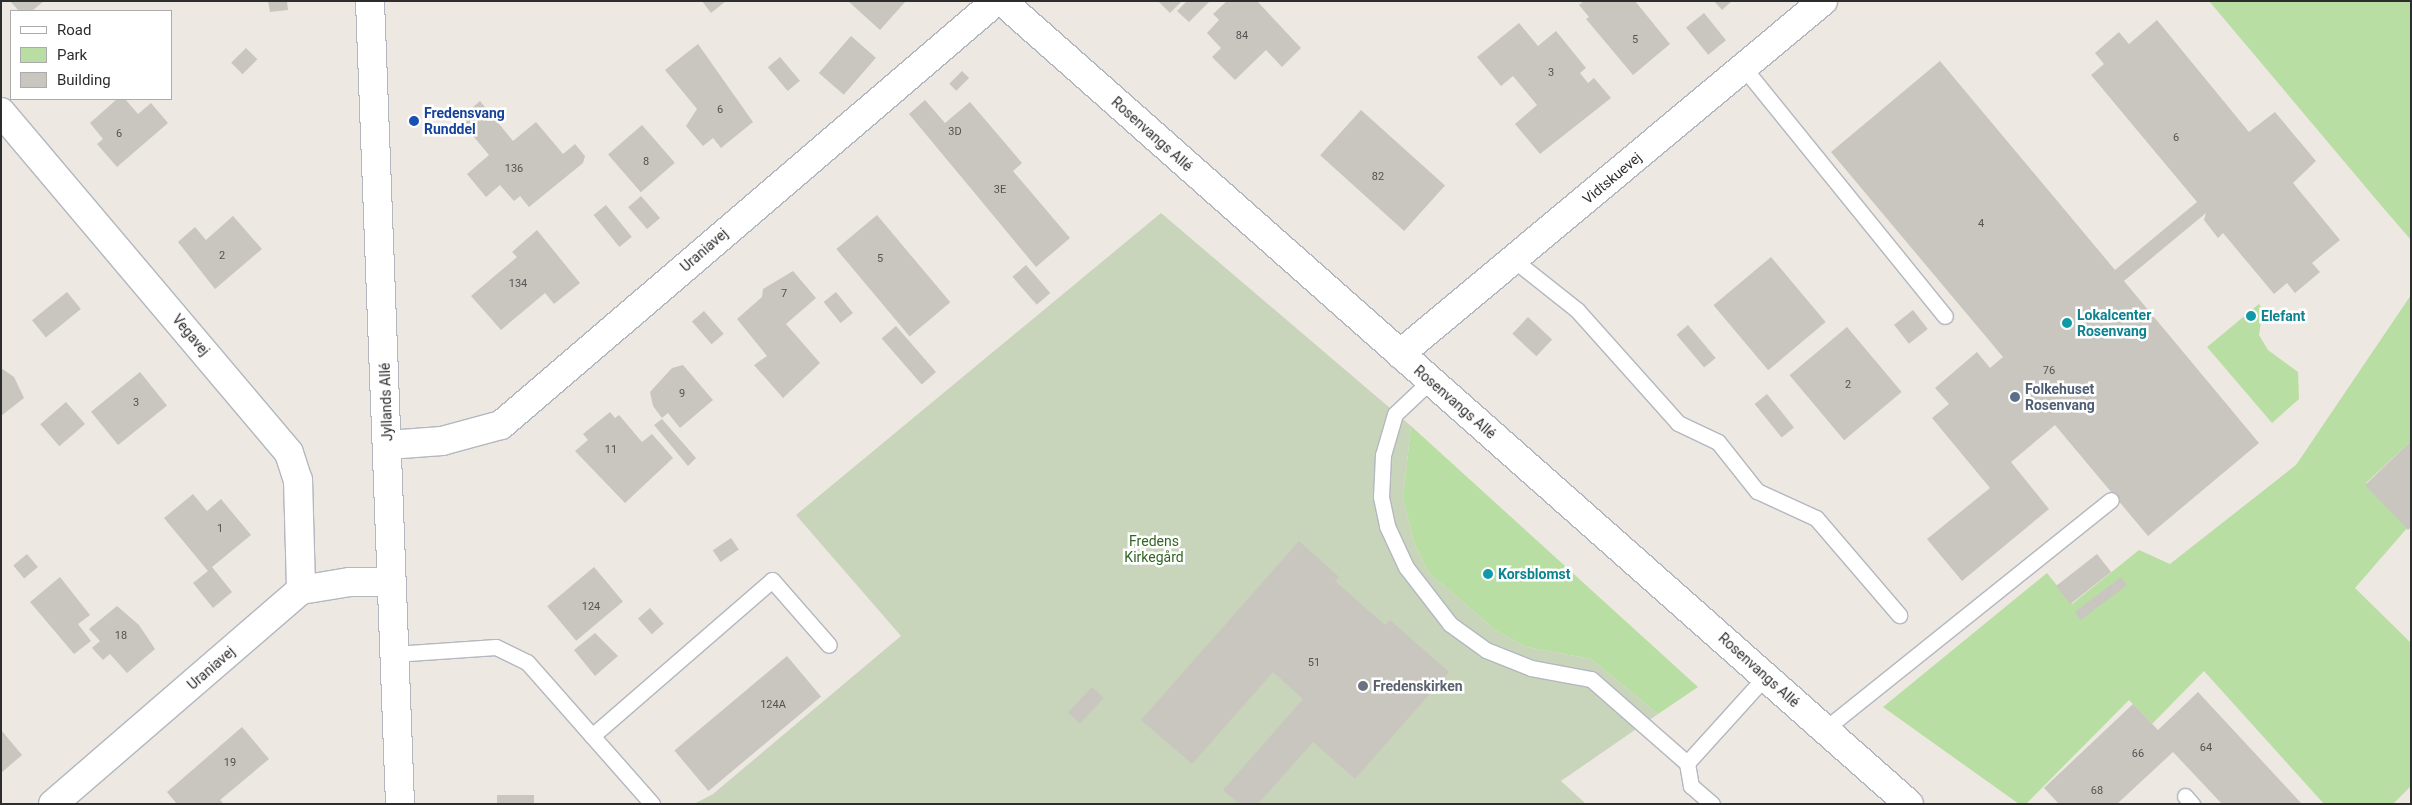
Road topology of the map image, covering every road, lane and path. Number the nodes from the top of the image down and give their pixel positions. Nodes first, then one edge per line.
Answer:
1 (370, 1) edge
2 (996, 1) edge
3 (1002, 1) edge
4 (1823, 1) edge
5 (1744, 68) junction
6 (1, 112) edge
7 (1514, 260) junction
8 (1945, 316) dead end
9 (1400, 354) junction
10 (1430, 380) junction
11 (388, 446) junction
12 (2111, 500) dead end
13 (391, 582) junction
14 (301, 590) junction
15 (1899, 615) dead end
16 (829, 645) dead end
17 (394, 654) junction
18 (1766, 676) junction
19 (1825, 729) junction
20 (592, 736) junction
21 (1687, 763) junction
22 (53, 804) edge
23 (400, 804) edge
24 (652, 804) edge
25 (1712, 804) edge
26 (1909, 804) edge

1 - 11 street, Jyllands Allé
2 - 11 street, Uraniavej
3 - 9 street, Rosenvangs Allé
4 - 5 street, Vidtskuevej
5 - 7 street, Vidtskuevej
5 - 8 lane
6 - 14 street, Vegavej
7 - 9 street, Vidtskuevej
7 - 15 lane
9 - 10 street, Rosenvangs Allé
10 - 18 street, Rosenvangs Allé
10 - 21 lane
11 - 13 street, Jyllands Allé
12 - 19 lane
13 - 14 street
13 - 17 street, Jyllands Allé
14 - 22 street, Uraniavej
16 - 20 lane
17 - 20 lane
17 - 23 street, Jyllands Allé
18 - 19 street, Rosenvangs Allé
18 - 21 lane
19 - 26 street, Rosenvangs Allé
20 - 24 lane
21 - 25 lane

